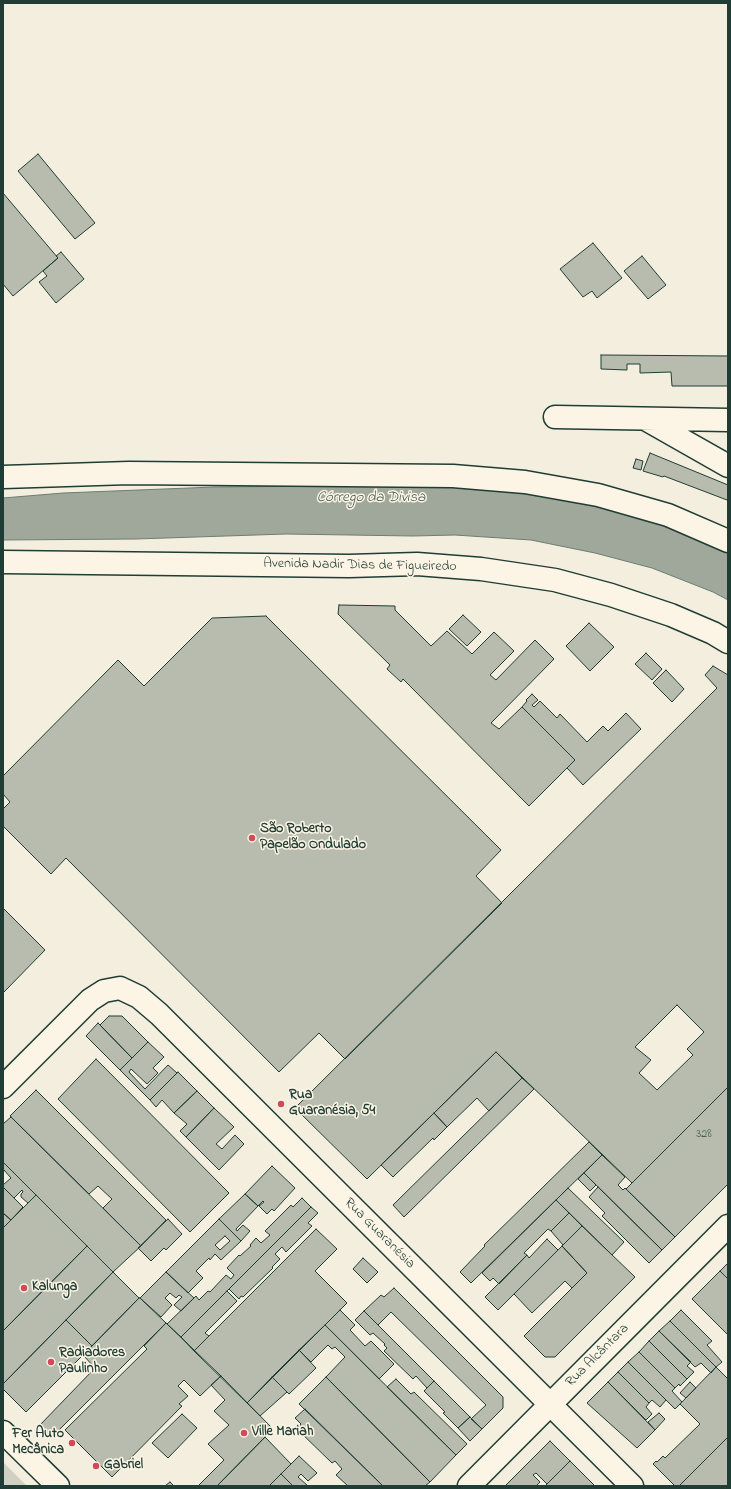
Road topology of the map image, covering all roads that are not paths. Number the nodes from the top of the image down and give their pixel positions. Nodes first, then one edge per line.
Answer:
1 (555, 417) dead end
2 (646, 419) junction
3 (728, 420) edge
4 (728, 466) edge
5 (3, 477) edge
6 (728, 541) edge
7 (3, 562) edge
8 (728, 642) edge
9 (3, 1087) edge
10 (728, 1226) edge
11 (550, 1404) junction
12 (3, 1432) edge
13 (58, 1486) edge
14 (468, 1486) edge
15 (632, 1486) edge

1 - 2 main road
2 - 3 main road
2 - 4 main road
5 - 6 main road
7 - 8 main road, Avenida Nadir Dias de Figueiredo
9 - 11 main road, Rua Guaranésia
10 - 11 main road, Rua Alcântara
11 - 14 main road, Rua Alcântara
11 - 15 main road, Rua Guaranésia
12 - 13 main road

